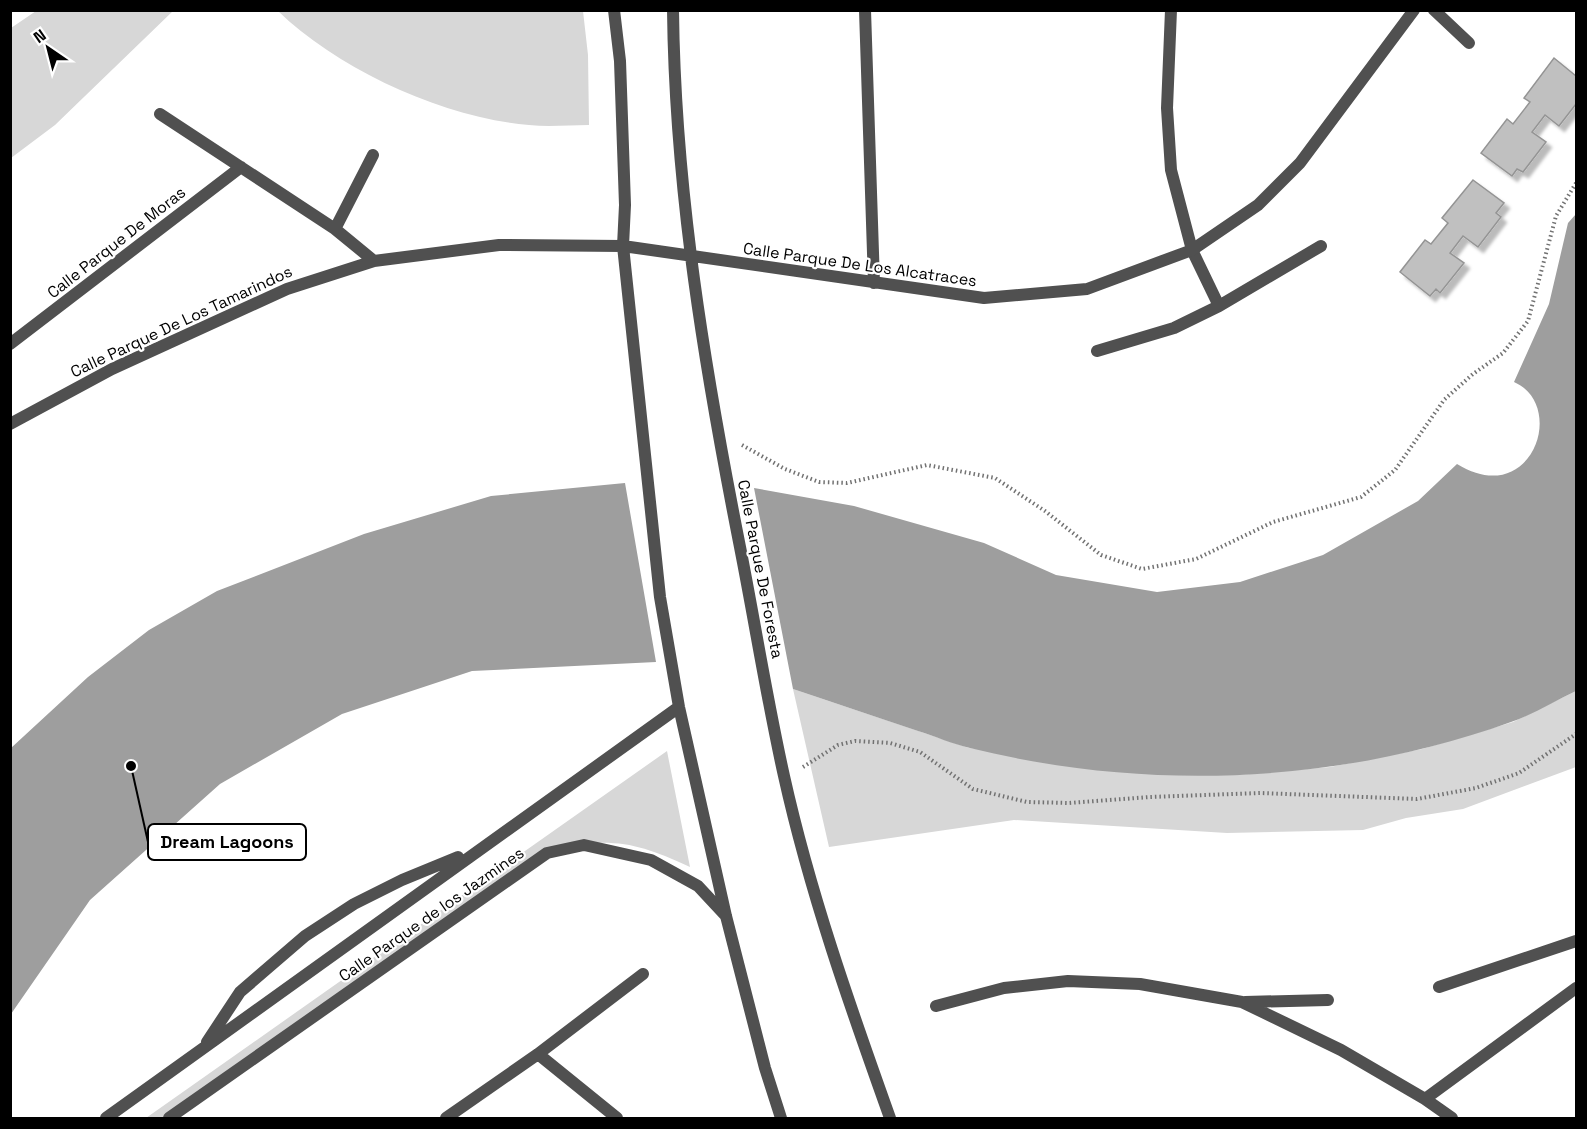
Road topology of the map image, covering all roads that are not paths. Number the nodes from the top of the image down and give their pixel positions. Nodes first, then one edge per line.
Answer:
1 (614, 10) edge
2 (673, 10) edge
3 (865, 10) edge
4 (1171, 10) edge
5 (1414, 10) edge
6 (1434, 10) edge
7 (1469, 43) dead end
8 (160, 114) dead end
9 (373, 155) dead end
10 (241, 167) junction
11 (335, 229) junction
12 (623, 246) junction
13 (1321, 246) dead end
14 (1192, 250) junction
15 (691, 257) junction
16 (374, 261) junction
17 (874, 283) junction
18 (1219, 306) junction
19 (10, 344) edge
20 (1097, 351) dead end
21 (10, 424) edge
22 (679, 707) junction
23 (476, 850) junction
24 (726, 916) junction
25 (1576, 941) edge
26 (643, 974) dead end
27 (1439, 987) dead end
28 (1576, 988) edge
29 (1328, 1000) dead end
30 (1242, 1002) junction
31 (936, 1006) dead end
32 (203, 1048) junction
33 (538, 1054) junction
34 (1425, 1099) junction
35 (106, 1119) edge
36 (169, 1119) edge
37 (446, 1119) edge
38 (617, 1119) edge
39 (781, 1119) edge
40 (890, 1119) edge
41 (1452, 1119) edge

1 - 12 street
2 - 15 street, Calle Parque De Foresta
3 - 17 street
4 - 14 street
5 - 14 street, Calle Parque De Los Alcatraces
6 - 7 street
8 - 10 street
9 - 11 street
10 - 11 street
10 - 19 street, Calle Parque De Moras
11 - 16 street
12 - 15 street, Calle Parque De Los Alcatraces
12 - 16 street, Calle Parque De Los Tamarindos
12 - 22 street
13 - 18 street
14 - 17 street, Calle Parque De Los Alcatraces
14 - 18 street
15 - 17 street, Calle Parque De Los Alcatraces
15 - 40 street, Calle Parque De Foresta
16 - 21 street, Calle Parque De Los Tamarindos
18 - 20 street
22 - 23 street, Calle Parque de los Jazmines
22 - 24 street
23 - 32 street, Calle Parque de los Jazmines
23 - 32 street, Calle Parque de los Jazmines
24 - 36 street, Calle Parque de los Jazmines
24 - 39 street
25 - 27 street
26 - 33 street
28 - 34 street
29 - 30 street
30 - 31 street
30 - 34 street
32 - 35 street, Calle Parque de los Jazmines
33 - 37 street
33 - 38 street
34 - 41 street

